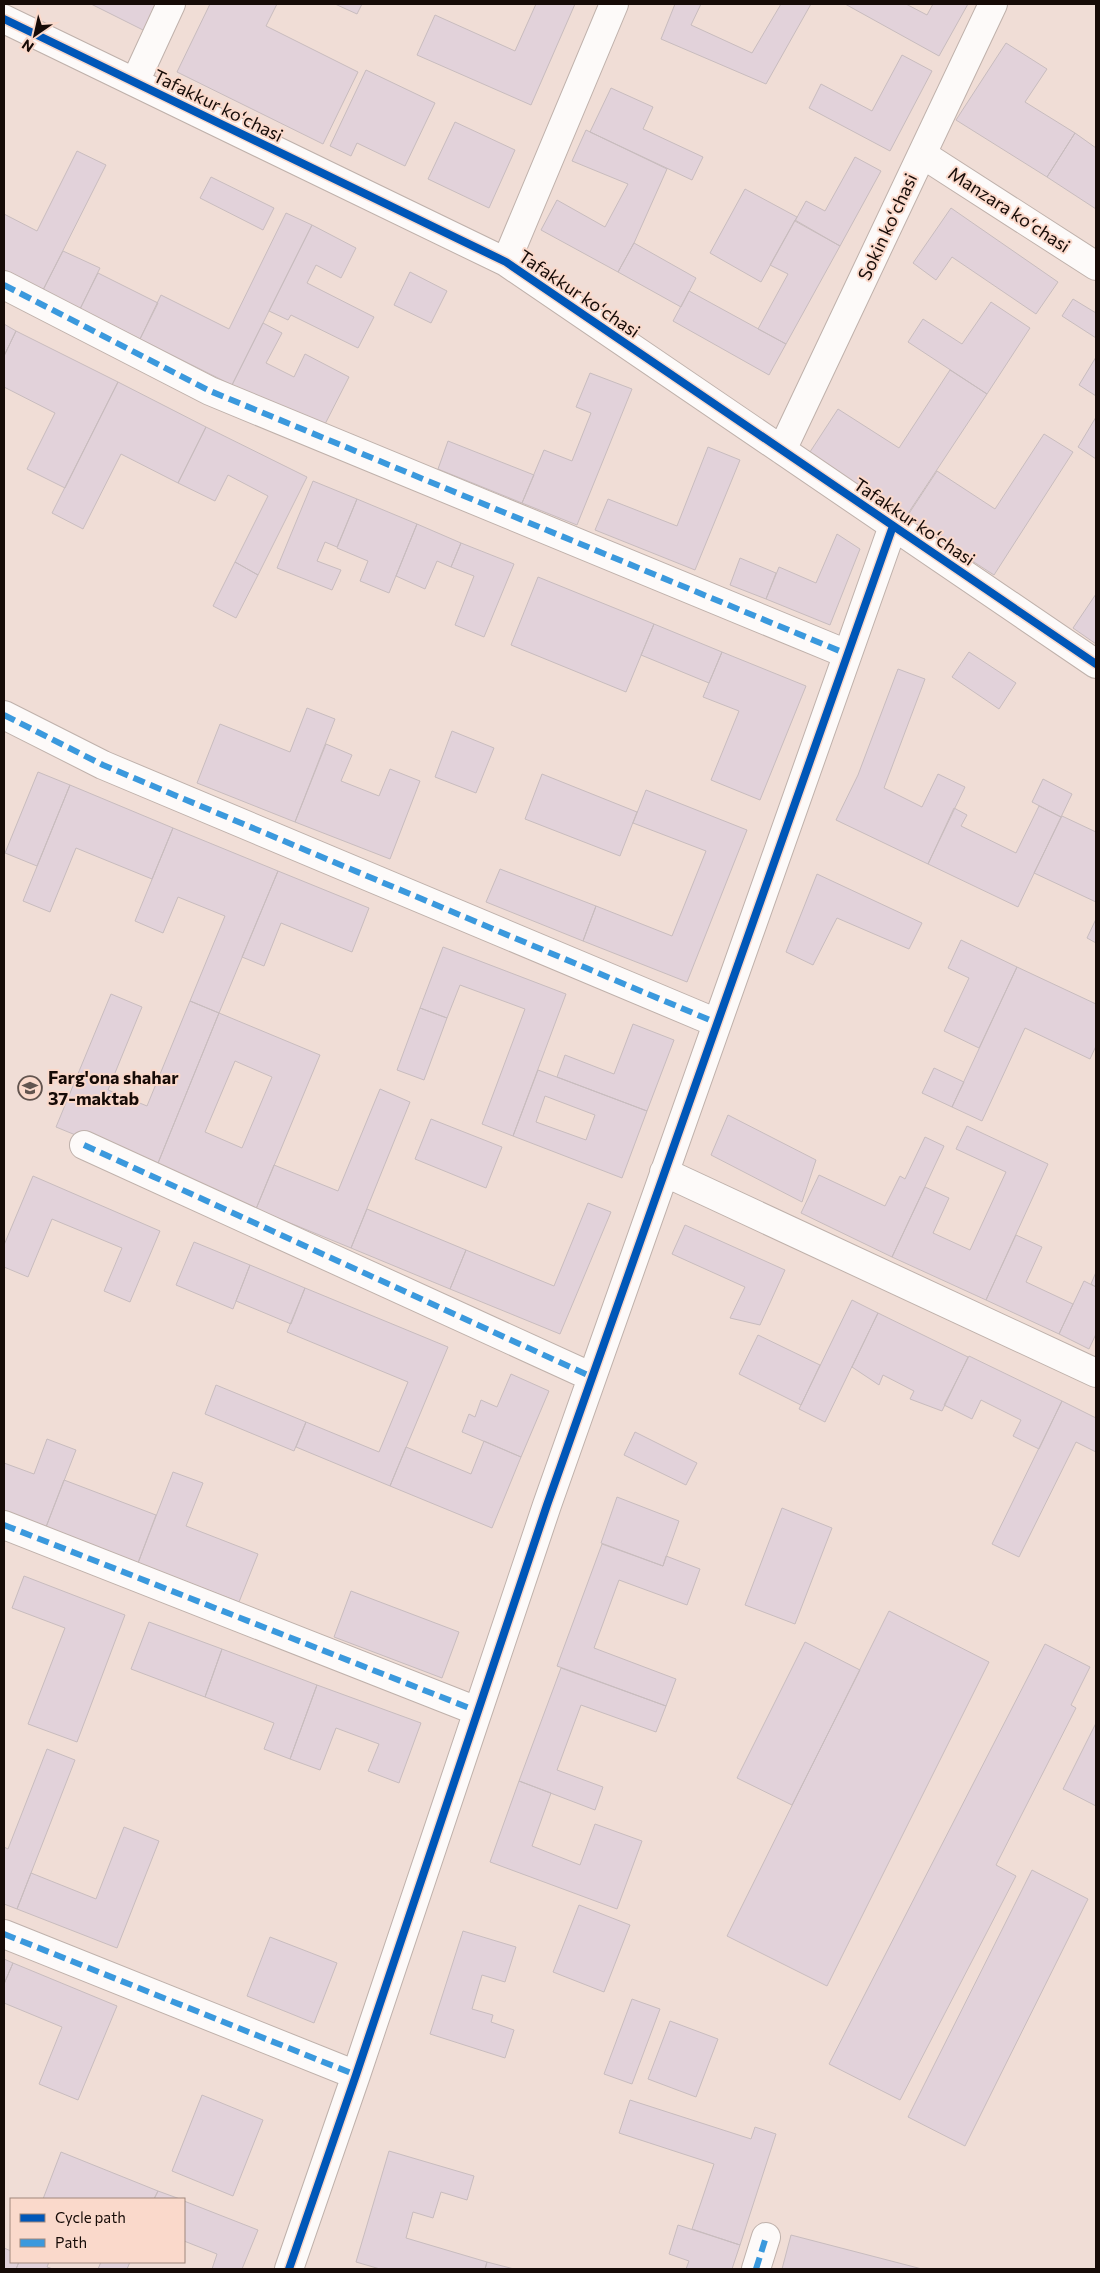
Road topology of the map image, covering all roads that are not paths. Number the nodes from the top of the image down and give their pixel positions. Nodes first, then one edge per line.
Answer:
1 (171, 4) edge
2 (614, 4) edge
3 (993, 4) edge
4 (4, 19) edge
5 (135, 82) junction
6 (922, 154) junction
7 (506, 262) junction
8 (1096, 266) edge
9 (4, 285) edge
10 (782, 450) junction
11 (893, 526) junction
12 (847, 654) junction
13 (1096, 664) edge
14 (4, 715) edge
15 (717, 1023) junction
16 (84, 1145) dead end
17 (664, 1172) junction
18 (1096, 1373) edge
19 (592, 1377) junction
20 (4, 1525) edge
21 (477, 1711) junction
22 (4, 1934) edge
23 (356, 2075) junction
24 (766, 2237) dead end
25 (289, 2269) edge
26 (756, 2269) edge

1 - 5 street
2 - 7 street
3 - 6 street, Sokin koʻchasi
4 - 5 street, Tafakkur koʻchasi
5 - 7 street, Tafakkur koʻchasi
6 - 8 street, Manzara koʻchasi
6 - 10 street, Sokin koʻchasi
7 - 10 street, Tafakkur koʻchasi
9 - 12 street
10 - 11 street, Tafakkur koʻchasi
11 - 12 street
11 - 13 street, Tafakkur koʻchasi
12 - 15 street
14 - 15 street
15 - 17 street
16 - 19 street
17 - 18 street
17 - 19 street
19 - 21 street
20 - 21 street
21 - 23 street
22 - 23 street
23 - 25 street
24 - 26 street

